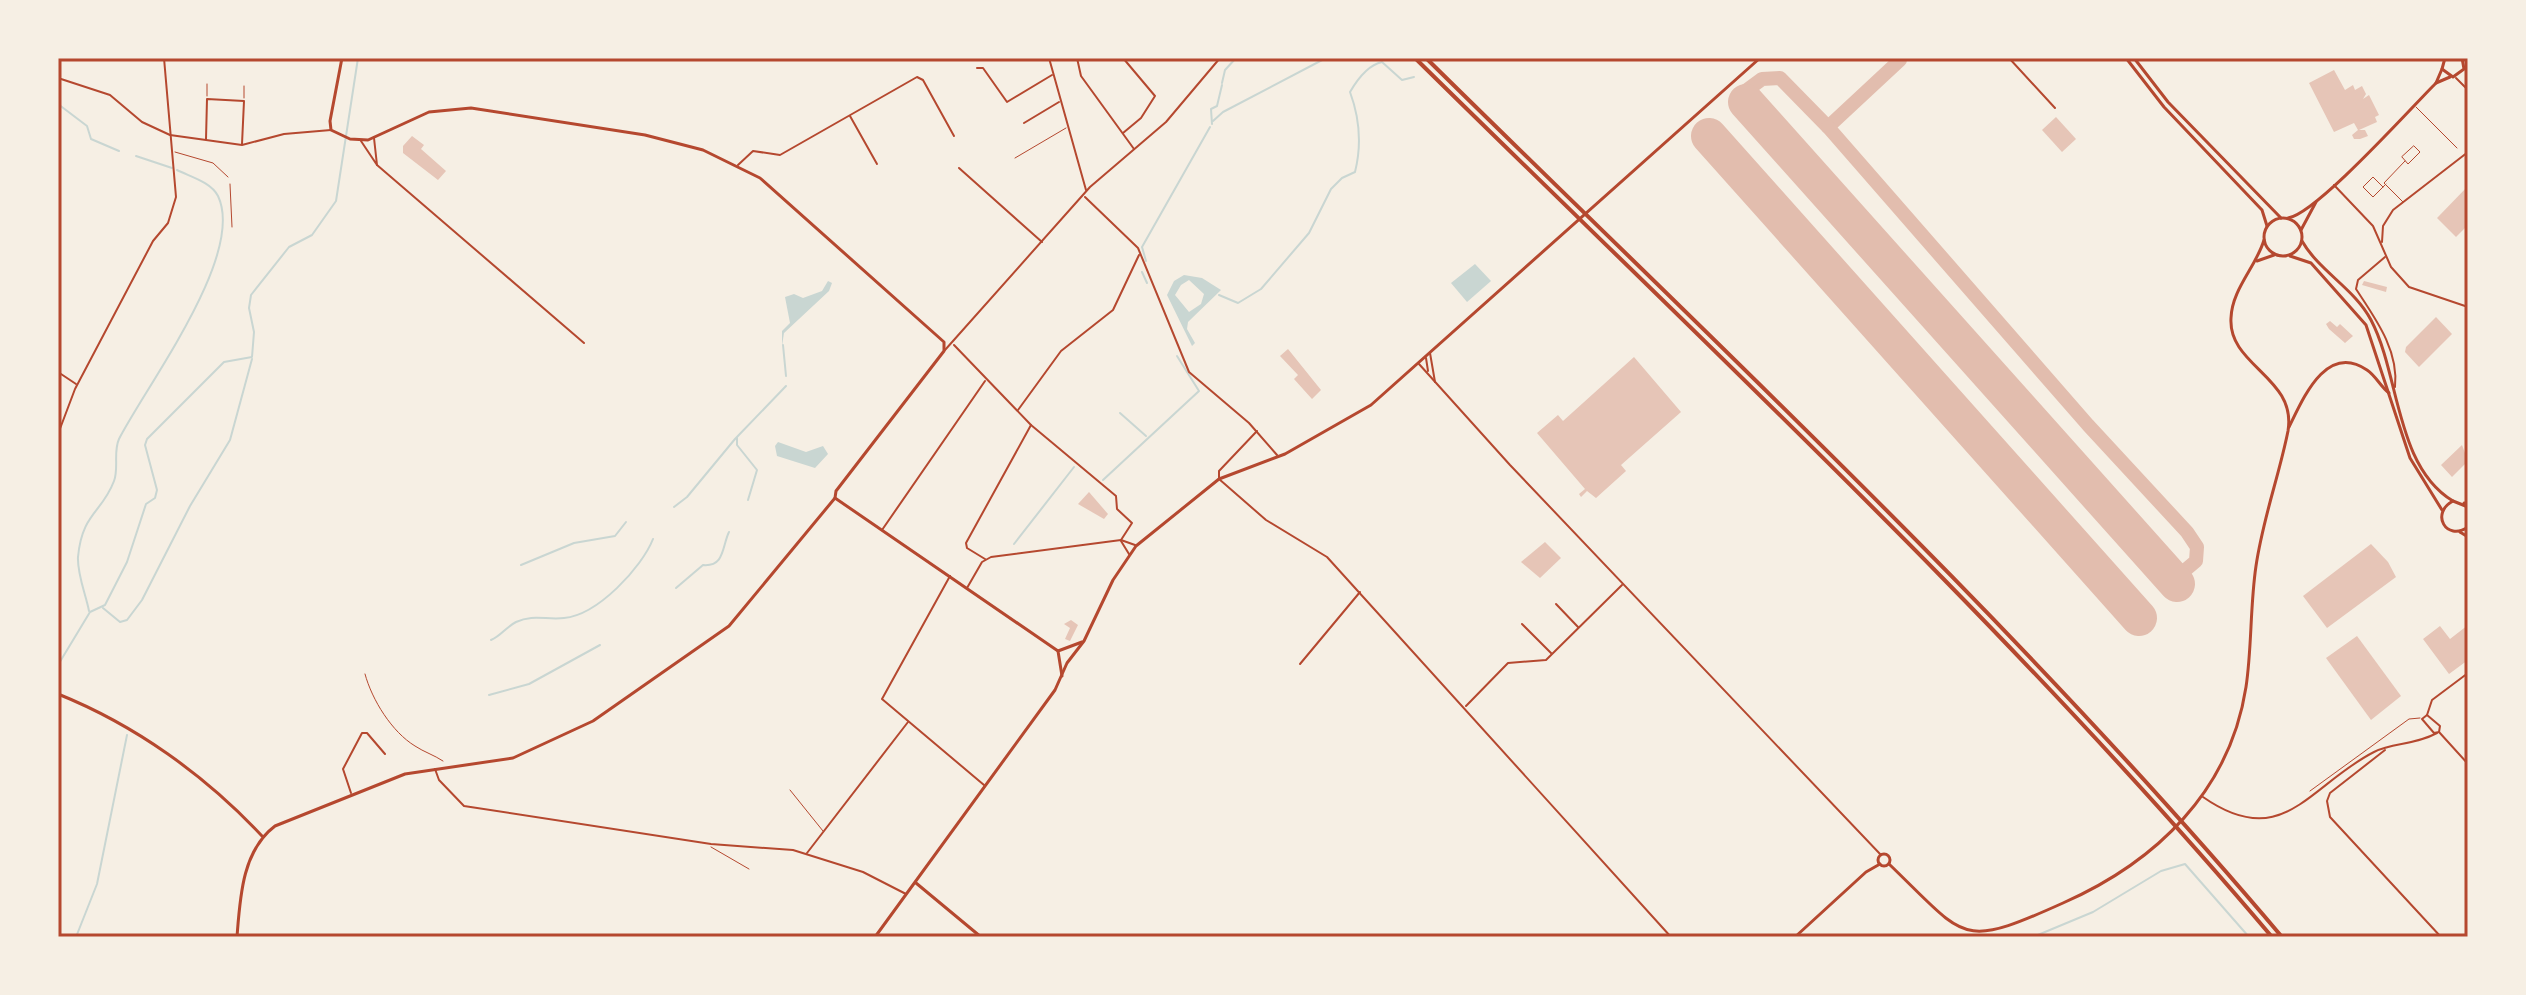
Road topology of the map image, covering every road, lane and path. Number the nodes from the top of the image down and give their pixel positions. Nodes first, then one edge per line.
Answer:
1 (164, 58) edge
2 (342, 58) edge
3 (1049, 58) edge
4 (1077, 58) edge
5 (1123, 58) edge
6 (1220, 58) edge
7 (1415, 58) edge
8 (1426, 58) edge
9 (1750, 58) edge
10 (1760, 58) edge
11 (2009, 58) edge
12 (2126, 58) edge
13 (2134, 58) edge
14 (2442, 60) edge
15 (2465, 60) edge
16 (1754, 64) junction
17 (977, 68) dead end
18 (2442, 69) junction
19 (2466, 71) edge
20 (1053, 74) junction
21 (2453, 77) junction
22 (58, 78) edge
23 (2436, 83) junction
24 (207, 84) dead end
25 (244, 86) dead end
26 (2468, 90) edge
27 (207, 99) junction
28 (244, 101) junction
29 (1060, 101) junction
30 (2414, 105) junction
31 (2055, 108) dead end
32 (850, 116) junction
33 (1024, 123) dead end
34 (1066, 128) junction
35 (331, 130) junction
36 (1122, 134) junction
37 (170, 135) junction
38 (954, 136) dead end
39 (374, 138) junction
40 (206, 140) junction
41 (361, 140) junction
42 (242, 145) junction
43 (2457, 148) dead end
44 (1135, 150) junction
45 (172, 152) junction
46 (2468, 152) edge
47 (1015, 158) dead end
48 (2405, 161) dead end
49 (877, 164) dead end
50 (377, 165) junction
51 (738, 165) junction
52 (959, 168) dead end
53 (228, 177) joint
54 (2333, 185) junction
55 (2385, 186) junction
56 (1087, 191) junction
57 (1084, 195) junction
58 (2319, 199) junction
59 (2403, 202) junction
60 (2281, 218) junction
61 (2288, 218) junction
62 (2267, 226) junction
63 (2373, 226) junction
64 (2383, 226) junction
65 (232, 227) dead end
66 (2301, 230) junction
67 (2264, 240) junction
68 (2302, 241) junction
69 (1043, 243) junction
70 (2382, 243) junction
71 (1140, 254) junction
72 (2274, 255) junction
73 (2290, 256) junction
74 (2386, 256) junction
75 (2253, 263) junction
76 (2468, 307) edge
77 (944, 342) junction
78 (584, 343) dead end
79 (953, 344) junction
80 (944, 351) junction
81 (1430, 352) junction
82 (1425, 357) junction
83 (1418, 363) junction
84 (1428, 371) junction
85 (58, 372) edge
86 (986, 380) junction
87 (1435, 383) junction
88 (77, 385) junction
89 (2395, 390) junction
90 (2389, 393) junction
91 (1018, 411) junction
92 (1031, 425) junction
93 (59, 426) edge
94 (1257, 431) junction
95 (2288, 431) junction
96 (58, 434) edge
97 (1277, 456) junction
98 (1219, 479) junction
99 (835, 498) junction
100 (2453, 501) junction
101 (2467, 505) edge
102 (2442, 510) junction
103 (2468, 527) edge
104 (881, 531) junction
105 (2460, 532) junction
106 (2468, 537) edge
107 (1121, 540) junction
108 (1136, 546) junction
109 (1129, 554) junction
110 (986, 560) junction
111 (950, 576) junction
112 (1623, 584) junction
113 (967, 588) junction
114 (1361, 591) junction
115 (1556, 604) dead end
116 (1522, 624) dead end
117 (1579, 628) junction
118 (1084, 641) junction
119 (1065, 648) junction
120 (1058, 651) junction
121 (1552, 654) junction
122 (1072, 655) junction
123 (1059, 661) junction
124 (1067, 663) junction
125 (1300, 664) dead end
126 (2468, 673) edge
127 (365, 674) dead end
128 (1062, 676) junction
129 (58, 694) edge
130 (1465, 708) junction
131 (2427, 715) junction
132 (2422, 719) junction
133 (908, 722) junction
134 (2426, 726) junction
135 (2438, 733) junction
136 (2424, 739) junction
137 (2388, 747) junction
138 (385, 754) dead end
139 (2468, 764) edge
140 (450, 767) junction
141 (435, 768) junction
142 (985, 786) junction
143 (790, 790) dead end
144 (2310, 791) dead end
145 (352, 794) junction
146 (2202, 797) junction
147 (824, 831) junction
148 (262, 836) junction
149 (711, 844) junction
150 (806, 853) junction
151 (1881, 855) junction
152 (1880, 864) junction
153 (1889, 864) junction
154 (749, 869) dead end
155 (916, 883) junction
156 (907, 895) junction
157 (237, 937) edge
158 (875, 937) edge
159 (981, 937) edge
160 (1671, 937) edge
161 (1795, 937) edge
162 (2272, 937) edge
163 (2282, 937) edge
164 (2441, 937) edge

1 - 37 street
2 - 35 main road
3 - 20 street
4 - 36 street
5 - 36 street
6 - 44 street
7 - 162 highway
8 - 163 highway
9 - 16 street
10 - 16 main road
11 - 31 street
12 - 62 main road
13 - 60 main road
14 - 18 main road
15 - 19 main road
16 - 81 main road
17 - 20 street
18 - 21 main road
18 - 23 main road
19 - 21 main road
20 - 29 street
21 - 23 main road
21 - 26 street
22 - 37 street
23 - 30 main road
24 - 27 lane
25 - 28 lane
27 - 28 street
27 - 40 street
28 - 42 street
29 - 33 street
29 - 34 street
30 - 43 lane
30 - 54 main road
32 - 38 street
32 - 49 street
32 - 51 street
34 - 47 lane
34 - 56 street
35 - 41 main road
35 - 42 street
36 - 44 street
37 - 40 street
37 - 45 street
39 - 41 main road
39 - 50 street
39 - 51 main road
40 - 42 street
41 - 50 street
44 - 56 street
45 - 53 lane
45 - 88 street
46 - 59 street
48 - 55 lane
50 - 78 street
51 - 77 main road
52 - 69 street
53 - 65 path
54 - 58 main road
54 - 63 street
55 - 55 lane
55 - 59 lane
56 - 57 street
57 - 69 street
57 - 71 street
58 - 61 main road
58 - 66 main road
59 - 64 street
60 - 61 main road
60 - 62 main road
61 - 66 main road
62 - 67 main road
63 - 64 street
63 - 70 street
64 - 70 street
66 - 68 main road
67 - 72 main road
67 - 75 main road
68 - 73 main road
68 - 89 main road
69 - 79 street
70 - 74 street
71 - 91 street
71 - 94 street
72 - 73 main road
72 - 75 main road
73 - 90 main road
74 - 76 street
74 - 89 street
75 - 95 main road
77 - 79 street
77 - 80 main road
79 - 80 street
79 - 86 street
80 - 99 main road
81 - 82 main road
81 - 87 street
82 - 83 main road
82 - 84 street
83 - 84 street
83 - 97 main road
84 - 87 street
85 - 88 street
86 - 91 street
86 - 104 street
87 - 112 street
88 - 93 street
89 - 100 main road
90 - 95 main road
90 - 102 main road
91 - 92 street
92 - 107 street
92 - 110 street
93 - 96 street
94 - 97 street
94 - 98 street
95 - 146 main road
97 - 98 main road
98 - 108 main road
98 - 114 street
99 - 104 main road
99 - 140 main road
100 - 101 main road
100 - 102 main road
102 - 105 main road
103 - 105 main road
104 - 111 main road
105 - 106 main road
107 - 108 street
107 - 109 street
107 - 110 street
108 - 109 main road
109 - 118 main road
110 - 113 street
111 - 113 main road
111 - 133 street
112 - 117 street
112 - 151 street
113 - 120 main road
114 - 125 street
114 - 130 street
115 - 117 street
116 - 121 street
117 - 121 street
118 - 119 main road
118 - 122 main road
119 - 120 main road
119 - 122 main road
120 - 123 main road
121 - 130 street
122 - 124 main road
123 - 124 main road
123 - 128 main road
124 - 128 main road
126 - 131 street
127 - 140 path
128 - 142 main road
129 - 148 main road
130 - 160 street
131 - 132 street
131 - 135 street
132 - 134 street
132 - 144 lane
133 - 142 street
133 - 147 street
134 - 135 street
134 - 136 street
135 - 136 street
135 - 139 street
136 - 137 street
137 - 146 street
137 - 164 street
138 - 145 street
140 - 141 main road
141 - 145 main road
141 - 149 street
142 - 155 main road
143 - 147 lane
145 - 148 main road
146 - 153 main road
147 - 150 street
148 - 157 main road
149 - 150 street
149 - 154 lane
150 - 156 street
151 - 152 main road
151 - 153 main road
152 - 153 main road
152 - 161 main road
155 - 156 main road
155 - 159 main road
156 - 158 main road

